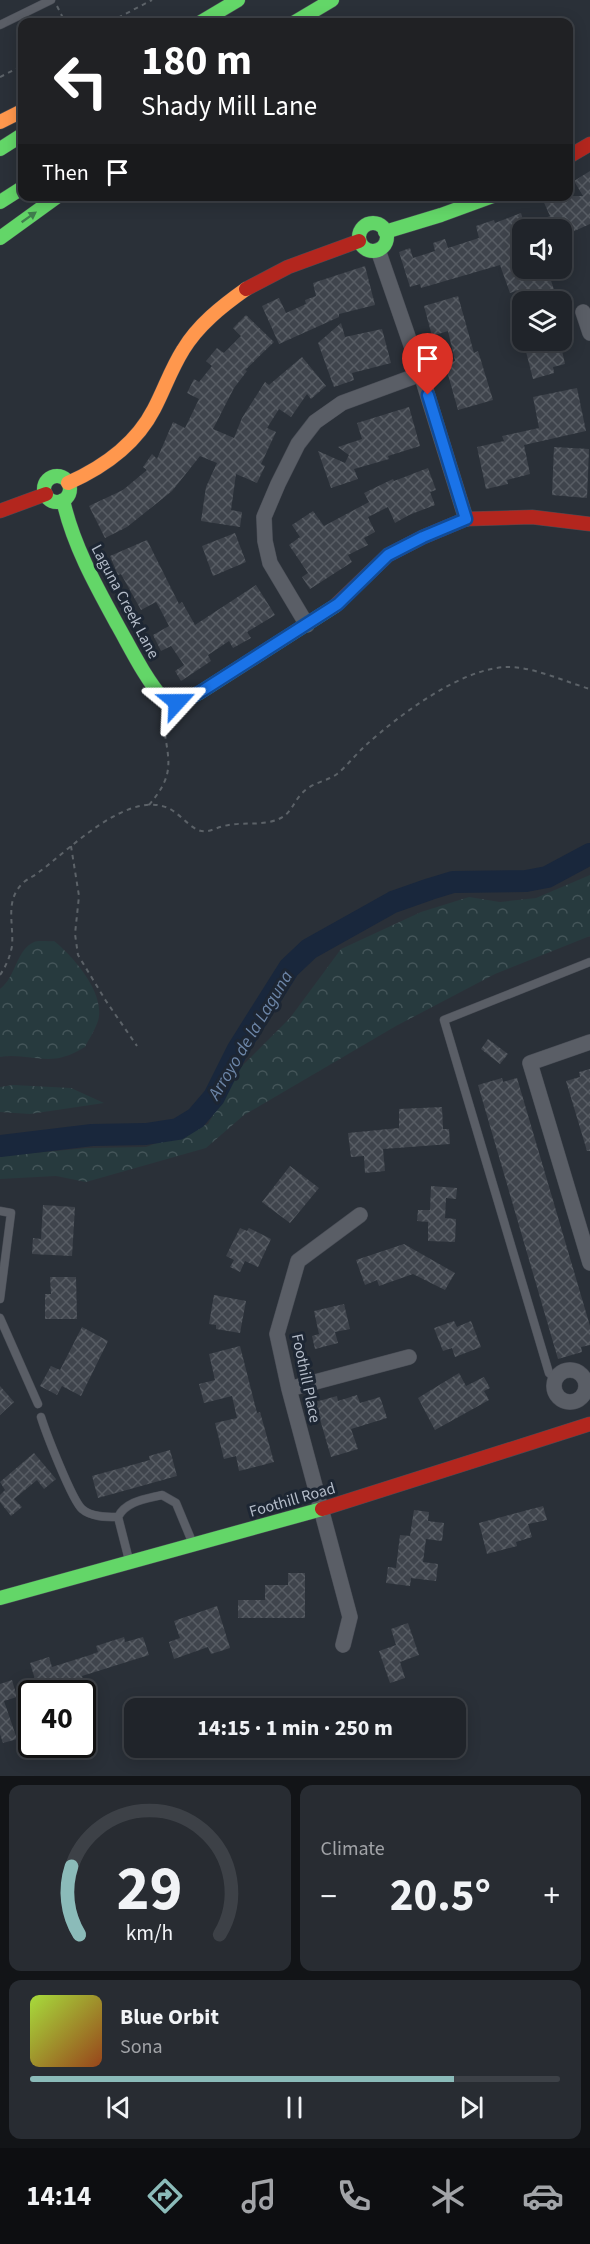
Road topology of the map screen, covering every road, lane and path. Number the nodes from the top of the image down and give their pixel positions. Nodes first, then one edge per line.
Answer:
1 (53, 0) edge
2 (152, 0) edge
3 (238, 0) edge
4 (332, 0) edge
5 (62, 18) edge
6 (118, 18) edge
7 (208, 18) edge
8 (302, 18) edge
9 (0, 25) edge
10 (18, 68) edge
11 (0, 75) edge
12 (18, 113) edge
13 (0, 122) edge
14 (18, 138) edge
15 (590, 144) edge
16 (0, 149) edge
17 (573, 154) edge
18 (18, 191) edge
19 (51, 201) edge
20 (479, 201) edge
21 (0, 202) edge
22 (385, 232) junction
23 (0, 238) edge
24 (359, 241) junction
25 (378, 250) junction
26 (583, 312) dead end
27 (590, 333) edge
28 (421, 374) junction
29 (68, 483) junction
30 (45, 494) junction
31 (63, 500) junction
32 (0, 510) edge
33 (466, 519) junction
34 (590, 524) edge
35 (307, 625) junction
36 (590, 689) edge
37 (165, 701) junction
38 (149, 805) junction
39 (71, 846) junction
40 (590, 962) edge
41 (0, 975) edge
42 (590, 1042) edge
43 (137, 1046) dead end
44 (0, 1211) edge
45 (360, 1215) dead end
46 (590, 1263) edge
47 (0, 1299) edge
48 (0, 1318) edge
49 (409, 1357) dead end
50 (556, 1379) junction
51 (289, 1389) junction
52 (588, 1389) edge
53 (38, 1404) dead end
54 (41, 1417) dead end
55 (590, 1424) edge
56 (321, 1509) junction
57 (118, 1517) junction
58 (193, 1544) junction
59 (129, 1562) junction
60 (0, 1598) edge
61 (343, 1645) dead end

1 - 5 path
1 - 9 lane
2 - 6 path
3 - 7 main road
4 - 8 main road
10 - 11 path
12 - 13 main road
14 - 16 main road
15 - 17 main road
18 - 21 main road
23 -> 19 main road
20 - 22 main road
22 - 24 main road
22 - 25 main road
24 - 25 main road
24 - 29 main road
25 - 28 street
26 - 27 street
28 - 33 street
28 - 35 street
29 - 30 main road
29 - 31 main road
30 - 31 main road
30 - 32 main road
31 - 37 main road, Laguna Creek Lane
33 - 34 main road
33 - 35 main road
35 - 37 main road
36 - 38 path
37 - 38 path
38 - 39 path
39 - 41 path
39 - 43 path
40 - 50 lane
42 - 46 street
44 - 47 lane
45 - 51 street, Foothill Place
48 - 53 lane
49 - 51 street
50 - 52 street
50 - 52 street
51 - 56 street, Foothill Place
54 - 57 lane
55 - 56 main road, Foothill Road
56 - 58 main road, Foothill Road
56 - 61 street, Foothill Place
57 - 58 lane
57 - 59 lane
58 - 59 main road, Foothill Road
59 - 60 main road, Foothill Road

